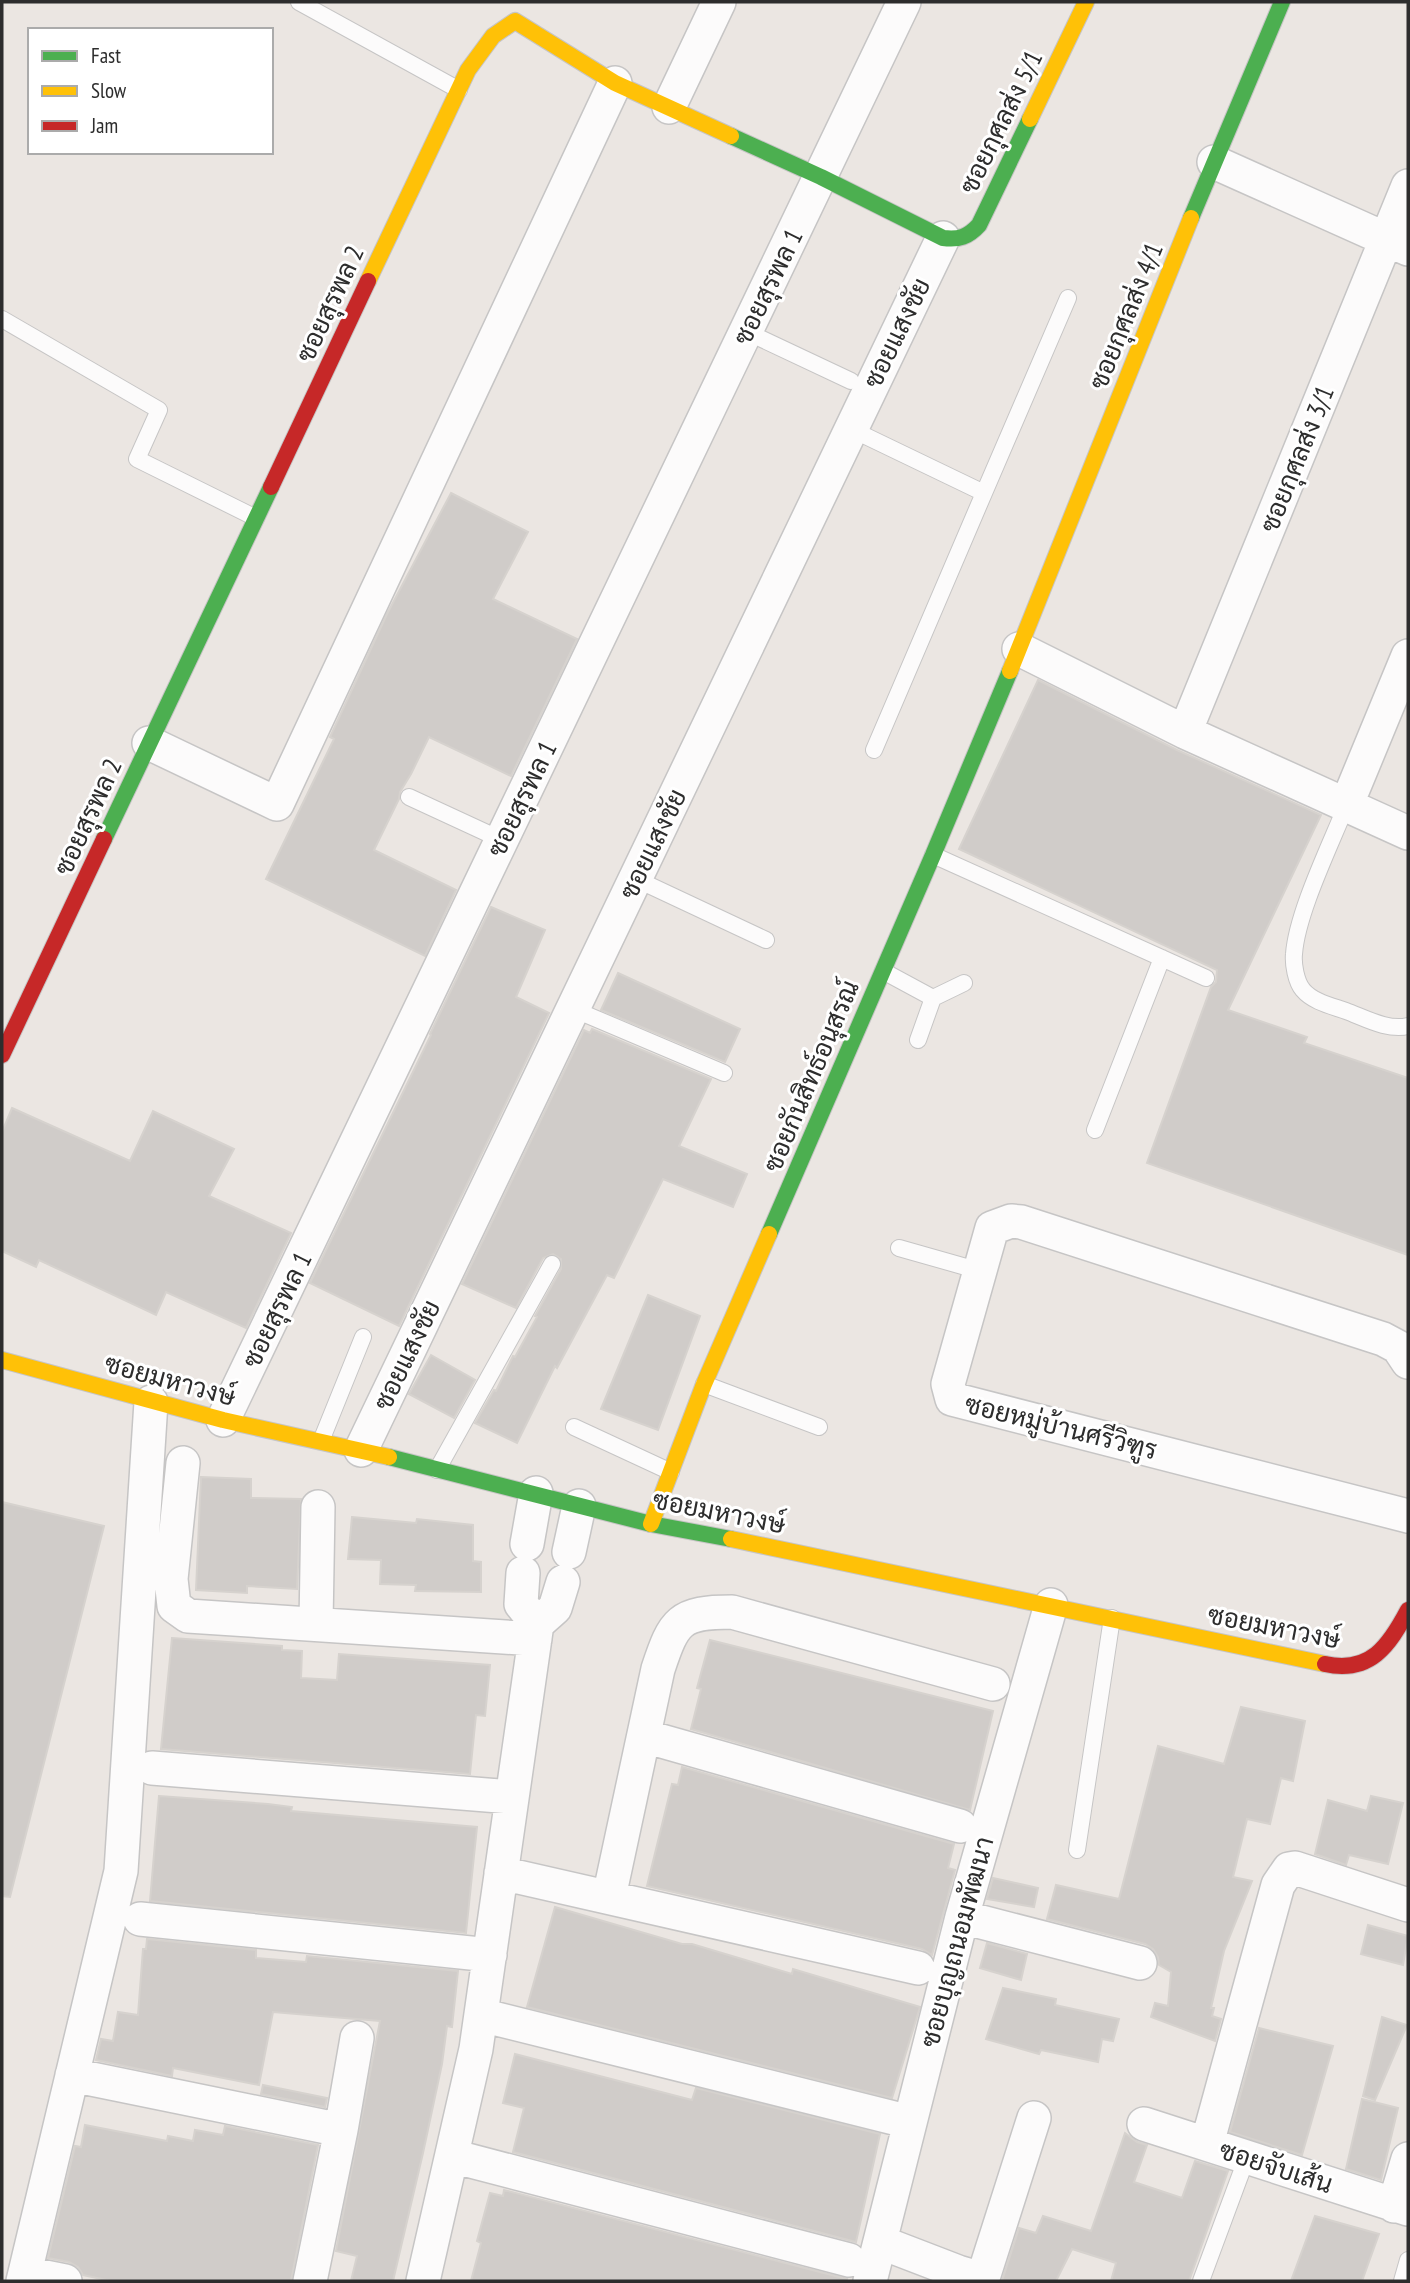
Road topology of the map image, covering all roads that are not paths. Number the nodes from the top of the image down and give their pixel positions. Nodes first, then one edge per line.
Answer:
1 (299, 2) edge
2 (719, 2) edge
3 (1086, 2) edge
4 (1282, 2) edge
5 (900, 3) edge
6 (520, 11) edge
7 (615, 83) junction
8 (459, 90) junction
9 (669, 107) junction
10 (1214, 162) junction
11 (821, 177) junction
12 (1408, 186) edge
13 (943, 238) junction
14 (1397, 244) edge
15 (1069, 298) dead end
16 (2, 319) edge
17 (747, 332) junction
18 (851, 380) dead end
19 (851, 429) junction
20 (984, 492) junction
21 (256, 518) junction
22 (1019, 649) junction
23 (1408, 656) edge
24 (1185, 732) junction
25 (149, 743) junction
26 (874, 750) dead end
27 (409, 797) dead end
28 (1346, 806) junction
29 (1408, 833) edge
30 (502, 840) junction
31 (933, 855) junction
32 (636, 879) junction
33 (766, 940) dead end
34 (1162, 958) junction
35 (883, 971) junction
36 (1206, 978) dead end
37 (964, 983) dead end
38 (933, 998) junction
39 (573, 1009) junction
40 (1408, 1026) edge
41 (918, 1040) dead end
42 (2, 1055) edge
43 (724, 1073) dead end
44 (1095, 1130) dead end
45 (899, 1248) dead end
46 (552, 1264) dead end
47 (980, 1270) junction
48 (363, 1337) dead end
49 (2, 1360) edge
50 (1408, 1362) edge
51 (704, 1384) junction
52 (151, 1402) junction
53 (223, 1420) junction
54 (574, 1427) dead end
55 (819, 1427) dead end
56 (321, 1441) junction
57 (361, 1450) junction
58 (183, 1463) dead end
59 (437, 1470) junction
60 (671, 1472) junction
61 (536, 1493) junction
62 (579, 1506) junction
63 (318, 1507) dead end
64 (1408, 1516) edge
65 (651, 1524) junction
66 (1051, 1605) junction
67 (1408, 1610) edge
68 (1112, 1618) junction
69 (316, 1624) junction
70 (536, 1631) junction
71 (993, 1684) dead end
72 (644, 1736) junction
73 (152, 1768) dead end
74 (512, 1797) junction
75 (960, 1826) dead end
76 (1077, 1850) dead end
77 (501, 1873) junction
78 (609, 1898) junction
79 (1408, 1905) edge
80 (962, 1917) junction
81 (140, 1919) dead end
82 (490, 1955) junction
83 (1140, 1963) dead end
84 (918, 1968) dead end
85 (481, 2015) junction
86 (357, 2038) dead end
87 (72, 2076) junction
88 (1034, 2118) dead end
89 (898, 2119) dead end
90 (1144, 2124) dead end
91 (341, 2130) junction
92 (1208, 2144) junction
93 (452, 2156) junction
94 (1247, 2157) junction
95 (1408, 2159) edge
96 (1401, 2207) edge
97 (880, 2242) junction
98 (1408, 2260) edge
99 (859, 2270) edge
100 (24, 2277) edge
101 (982, 2280) edge
102 (65, 2281) edge
103 (310, 2281) edge
104 (424, 2281) edge
105 (1201, 2281) edge
106 (1402, 2281) edge

1 - 8 lane
2 - 9 street
3 - 13 street, ซอยกุศลส่ง 5/1
4 - 10 street, ซอยกุศลส่ง 4/1
5 - 11 street, ซอยสุรพล 1
6 - 7 street, ซอยสุรพล 2
6 - 8 street, ซอยสุรพล 2
7 - 9 street, ซอยสุรพล 2
7 - 25 street
8 - 21 street, ซอยสุรพล 2
9 - 11 street, ซอยสุรพล 2
10 - 14 street
10 - 22 street, ซอยกุศลส่ง 4/1
11 - 13 street, ซอยสุรพล 2
11 - 17 street, ซอยสุรพล 1
12 - 14 street, ซอยกุศลส่ง 3/1
13 - 19 street, ซอยแสงชัย
14 - 24 street, ซอยกุศลส่ง 3/1
15 - 20 lane
16 - 21 lane
17 - 18 lane
17 - 30 street, ซอยสุรพล 1
19 - 20 lane
19 - 32 street, ซอยแสงชัย
20 - 26 lane
21 - 25 street, ซอยสุรพล 2
22 - 24 street
22 - 31 street, ซอยกันสิทธ์อนุสรณ์
23 - 28 street
24 - 28 street
25 - 42 street, ซอยสุรพล 2
27 - 30 lane
28 - 29 street
28 - 40 lane
30 - 53 street, ซอยสุรพล 1
31 - 34 lane
31 - 35 street, ซอยกันสิทธ์อนุสรณ์
32 - 33 lane
32 - 39 street, ซอยแสงชัย
34 - 36 lane
34 - 44 lane
35 - 38 lane
35 - 51 street, ซอยกันสิทธ์อนุสรณ์
37 - 38 lane
38 - 41 lane
39 - 43 lane
39 - 57 street, ซอยแสงชัย
45 - 47 lane
46 - 59 lane
47 - 50 street, ซอยหมู่บ้านศรีวิฑูร
47 - 64 street, ซอยหมู่บ้านศรีวิฑูร
48 - 56 lane
49 - 52 street, ซอยมหาวงษ์
51 - 55 lane
51 - 60 street, ซอยกันสิทธ์อนุสรณ์
52 - 53 street, ซอยมหาวงษ์
52 - 87 street
53 - 56 street, ซอยมหาวงษ์
54 - 60 lane
56 - 57 street, ซอยมหาวงษ์
57 - 59 street, ซอยมหาวงษ์
58 - 69 street
59 - 61 street, ซอยมหาวงษ์
60 - 65 street, ซอยกันสิทธ์อนุสรณ์
61 - 62 street, ซอยมหาวงษ์
61 - 70 street
62 - 65 street, ซอยมหาวงษ์
62 - 70 street
63 - 69 street
65 - 66 street, ซอยมหาวงษ์
66 - 68 street, ซอยมหาวงษ์
66 - 80 street, ซอยบุญถนอมพัฒนา
67 - 68 street, ซอยมหาวงษ์
68 - 76 lane
69 - 70 street
70 - 74 street
71 - 72 street
72 - 75 street
72 - 78 street
73 - 74 street
74 - 77 street
77 - 78 street
77 - 82 street
78 - 84 street
79 - 92 street
80 - 83 street
80 - 97 street, ซอยบุญถนอมพัฒนา
81 - 82 street
82 - 85 street
85 - 89 street
85 - 93 street
86 - 91 street
87 - 91 street
87 - 100 street
88 - 101 street
90 - 92 street, ซอยจับเส้น
91 - 103 street
92 - 94 street, ซอยจับเส้น
93 - 99 street
93 - 104 street
94 - 96 street, ซอยจับเส้น
94 - 105 lane
95 - 96 street
97 - 99 street, ซอยบุญถนอมพัฒนา
97 - 101 street
98 - 106 lane
100 - 102 street

